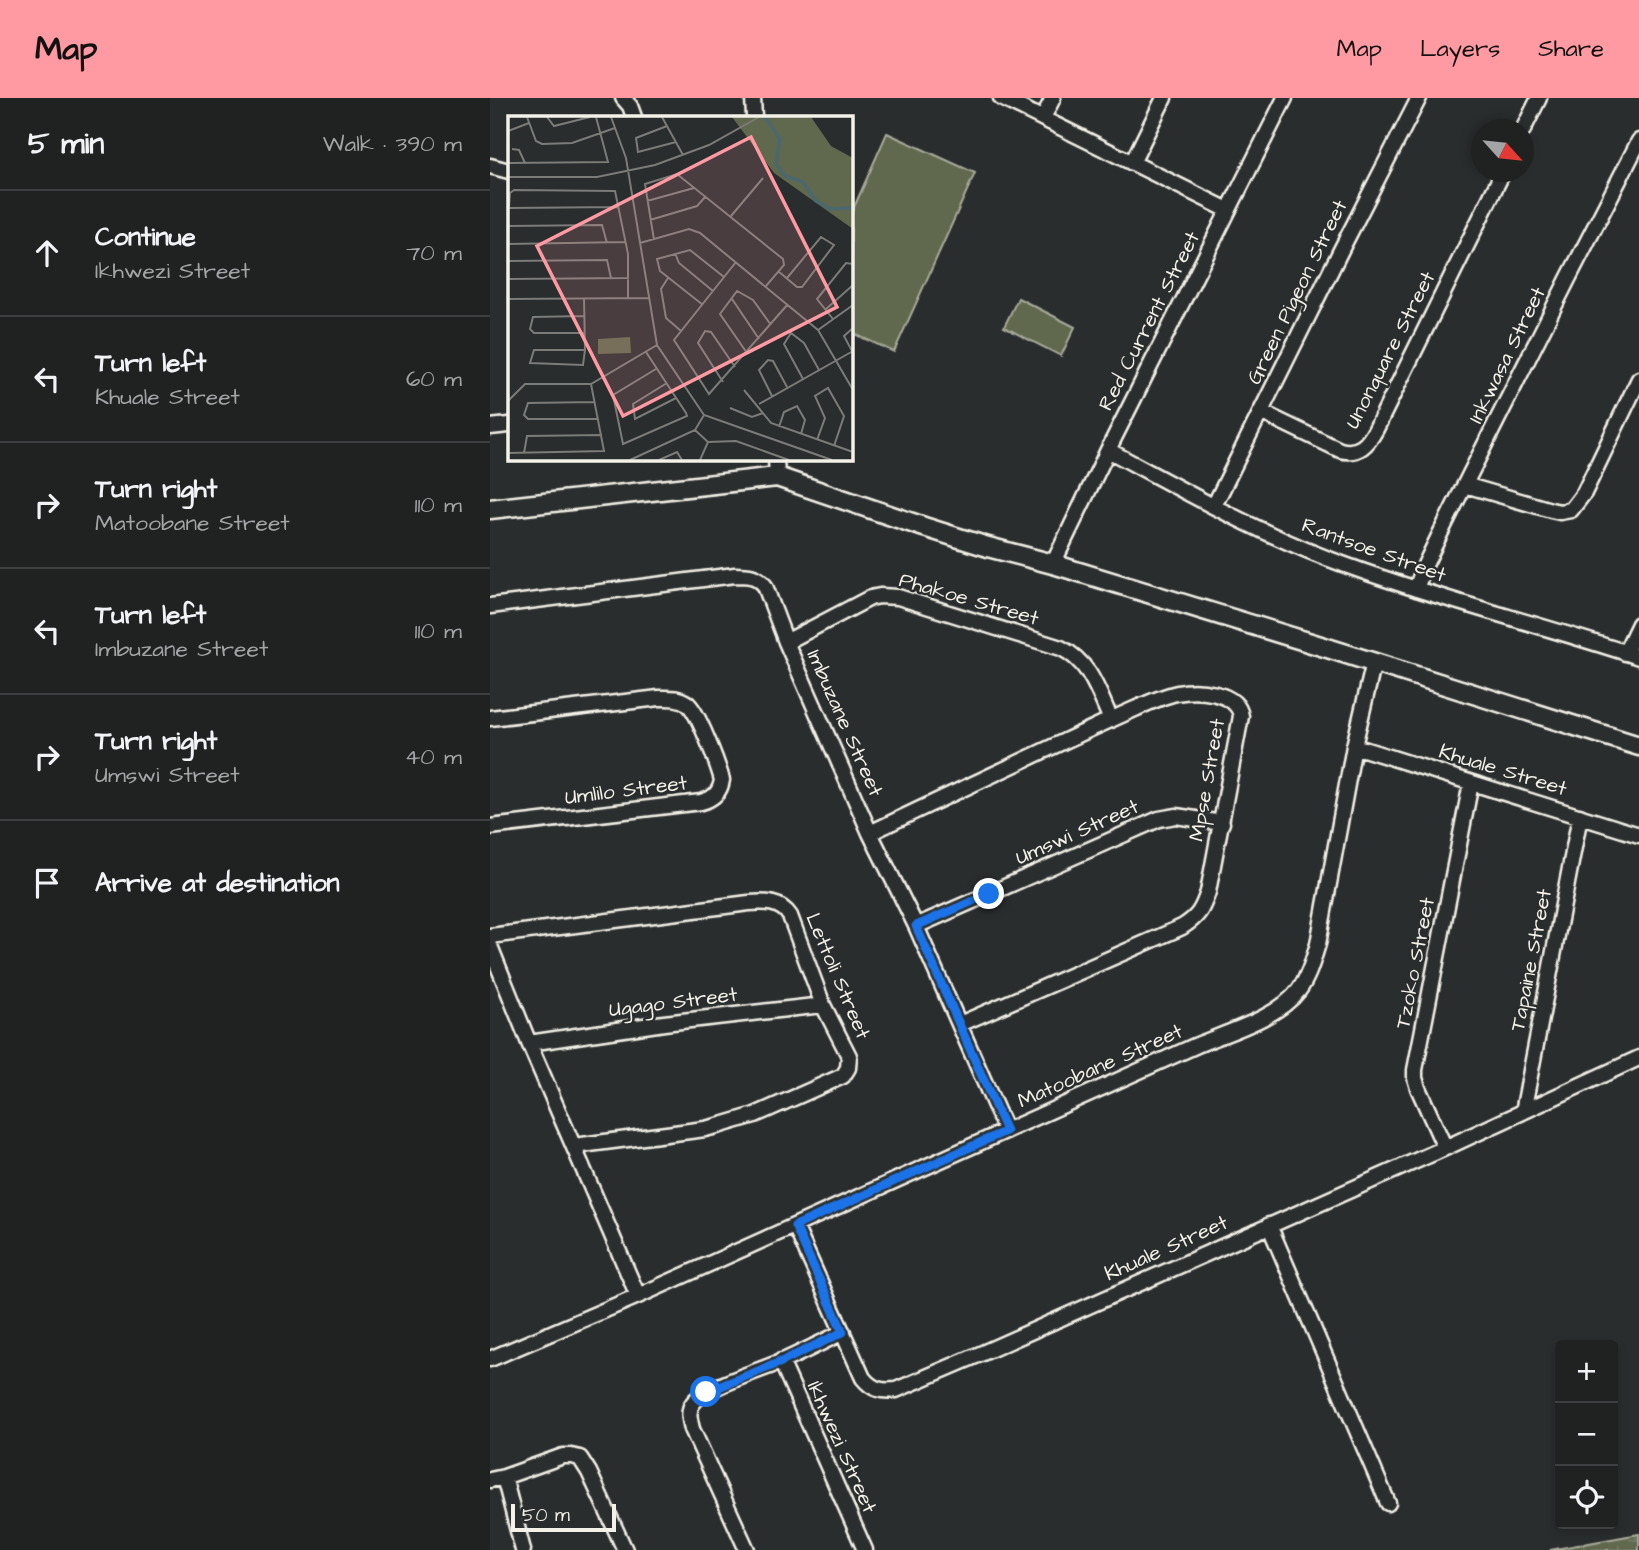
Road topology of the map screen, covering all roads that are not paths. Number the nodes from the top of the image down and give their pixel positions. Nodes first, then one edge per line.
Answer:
1 (623, 98) edge
2 (753, 98) edge
3 (1001, 98) edge
4 (1053, 98) edge
5 (1164, 98) edge
6 (1285, 98) edge
7 (1419, 98) edge
8 (1539, 98) edge
9 (634, 116) edge
10 (754, 116) edge
11 (1043, 118) junction
12 (1528, 119) edge
13 (1639, 141) edge
14 (1132, 163) junction
15 (490, 166) edge
16 (508, 171) edge
17 (1498, 182) edge
18 (1228, 210) junction
19 (1639, 379) edge
20 (1261, 412) junction
21 (508, 425) edge
22 (490, 427) edge
23 (1108, 450) junction
24 (776, 460) edge
25 (777, 477) junction
26 (1465, 485) junction
27 (1214, 506) junction
28 (490, 509) edge
29 (1053, 564) junction
30 (1416, 589) junction
31 (490, 606) edge
32 (1639, 624) edge
33 (786, 642) junction
34 (1632, 655) edge
35 (1374, 662) junction
36 (490, 718) edge
37 (1111, 720) junction
38 (1354, 746) junction
39 (1639, 746) edge
40 (1471, 783) junction
41 (1580, 816) junction
42 (1222, 823) junction
43 (490, 827) edge
44 (870, 833) junction
45 (1639, 835) edge
46 (916, 926) junction
47 (490, 936) edge
48 (490, 946) edge
49 (823, 1005) junction
50 (960, 1024) junction
51 (529, 1043) junction
52 (1639, 1058) edge
53 (1523, 1112) junction
54 (1006, 1131) junction
55 (574, 1146) junction
56 (1445, 1147) junction
57 (1269, 1225) junction
58 (795, 1226) junction
59 (638, 1296) junction
60 (843, 1332) junction
61 (490, 1359) edge
62 (781, 1362) junction
63 (497, 1479) edge
64 (1388, 1503) dead end
65 (523, 1550) edge
66 (625, 1550) edge
67 (747, 1550) edge
68 (865, 1550) edge

1 - 9 street
2 - 10 street
3 - 11 street
4 - 11 street
5 - 14 street
6 - 18 street, Red Current Street
7 - 20 street, Green Pigeon Street
8 - 12 street
11 - 14 street
13 - 26 street, Inkwasa Street
14 - 18 street
15 - 16 street
17 - 20 street, Unonquare Street
18 - 23 street, Red Current Street
19 - 26 street
20 - 27 street, Green Pigeon Street
21 - 22 street
23 - 27 street, Rantsoe Street
23 - 29 street, Red Current Street
24 - 25 street
25 - 28 street
25 - 29 street
26 - 30 street, Inkwasa Street
27 - 30 street, Rantsoe Street
29 - 35 street
30 - 34 street, Rantsoe Street
31 - 33 street, Imbuzane Street
32 - 34 street
33 - 37 street, Phakoe Street
33 - 44 street, Imbuzane Street
35 - 38 street, Matoobane Street
35 - 39 street
36 - 43 street, Umlilo Street
37 - 42 street, Mpse Street
37 - 44 street, Mpse Street
38 - 40 street, Khuale Street
38 - 54 street, Matoobane Street
40 - 41 street, Khuale Street
40 - 56 street, Tzoko Street
41 - 45 street, Khuale Street
41 - 53 street, Tapaine Street
42 - 46 street, Umswi Street
42 - 50 street, Mpse Street
44 - 46 street, Imbuzane Street
46 - 50 street, Imbuzane Street
47 - 49 street, Lettoli Street
48 - 51 street
49 - 51 street, Ugago Street
49 - 55 street, Lettoli Street
50 - 54 street, Imbuzane Street
51 - 55 street
52 - 53 street, Khuale Street
53 - 56 street, Khuale Street
54 - 58 street, Matoobane Street
55 - 59 street
56 - 57 street, Khuale Street
57 - 60 street, Khuale Street
57 - 64 street
58 - 59 street, Matoobane Street
58 - 60 street, Khuale Street
59 - 61 street, Matoobane Street
60 - 62 street
62 - 67 street
62 - 68 street, Ikhwezi Street
63 - 65 street
63 - 66 street

